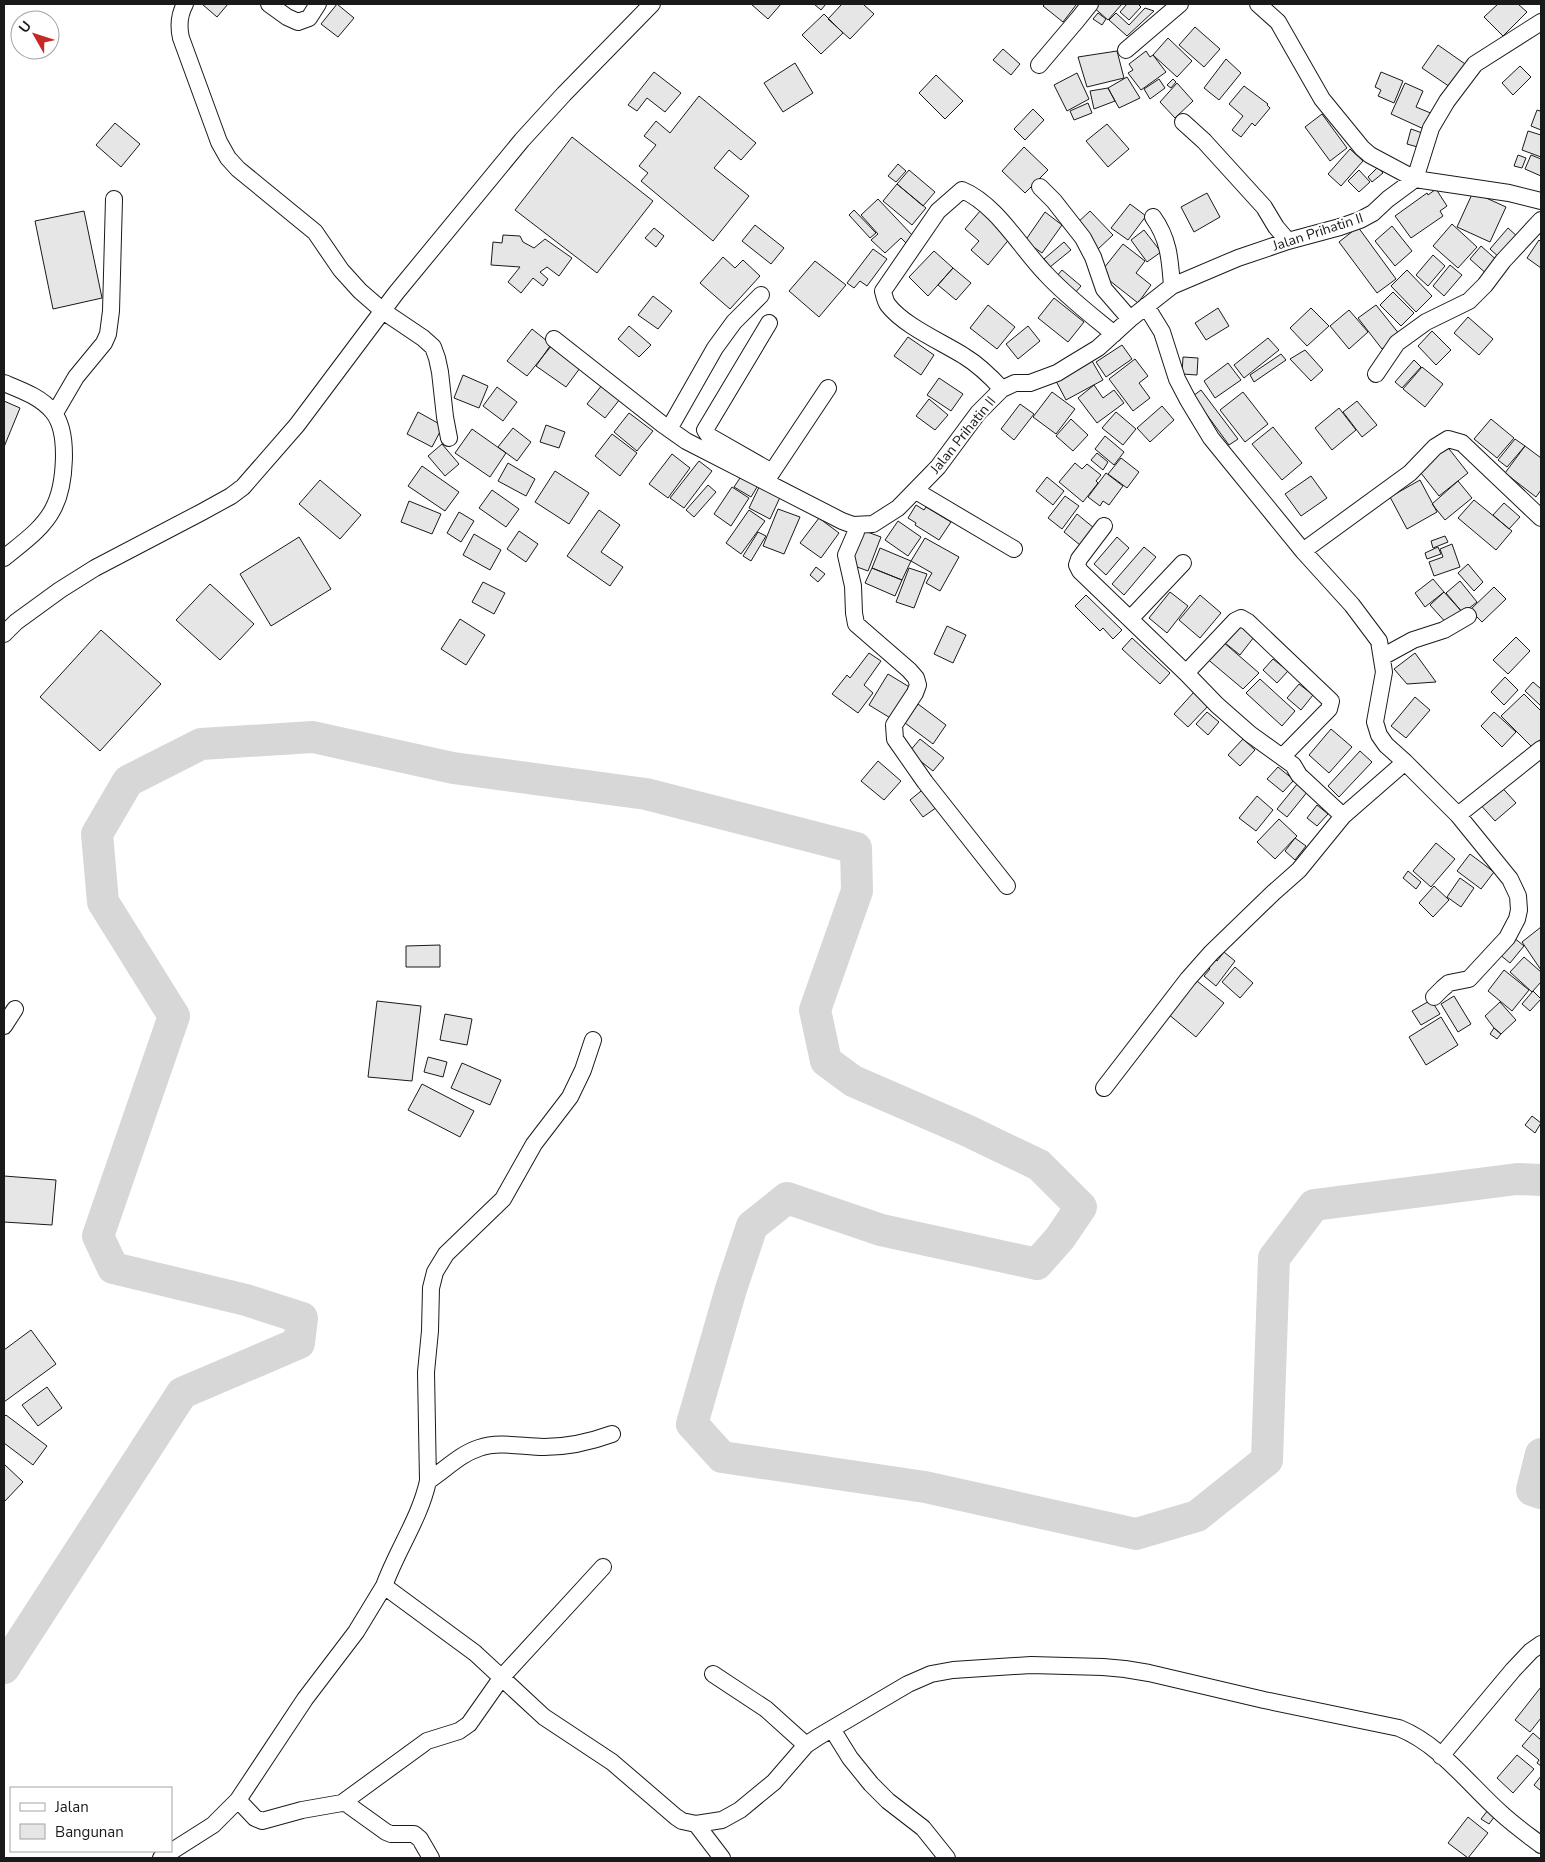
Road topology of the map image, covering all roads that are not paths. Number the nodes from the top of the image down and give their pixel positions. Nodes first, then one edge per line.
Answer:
1 (186, 4) edge
2 (268, 4) edge
3 (318, 4) edge
4 (652, 4) edge
5 (1090, 4) edge
6 (1180, 4) edge
7 (1258, 4) edge
8 (1541, 22) edge
9 (1126, 50) dead end
10 (1039, 65) dead end
11 (1183, 122) dead end
12 (1415, 180) junction
13 (1040, 187) dead end
14 (114, 198) dead end
15 (1541, 201) edge
16 (1153, 217) dead end
17 (1541, 220) edge
18 (1288, 241) junction
19 (1172, 286) junction
20 (761, 295) dead end
21 (389, 303) junction
22 (1146, 306) junction
23 (1130, 319) junction
24 (768, 323) dead end
25 (1114, 334) junction
26 (554, 339) dead end
27 (1376, 374) dead end
28 (4, 383) edge
29 (828, 388) dead end
30 (1002, 389) junction
31 (54, 414) junction
32 (669, 429) junction
33 (449, 438) dead end
34 (769, 477) junction
35 (916, 491) junction
36 (1541, 518) edge
37 (853, 525) junction
38 (1104, 526) dead end
39 (1014, 550) dead end
40 (1303, 551) junction
41 (4, 558) edge
42 (1182, 563) dead end
43 (1468, 616) dead end
44 (1130, 619) junction
45 (4, 634) edge
46 (1382, 656) junction
47 (1186, 673) junction
48 (1541, 748) edge
49 (1282, 757) junction
50 (1405, 762) junction
51 (1458, 815) junction
52 (1343, 816) junction
53 (1007, 886) dead end
54 (1434, 997) dead end
55 (15, 1010) dead end
56 (4, 1026) edge
57 (593, 1040) dead end
58 (1104, 1088) dead end
59 (612, 1434) dead end
60 (428, 1480) junction
61 (603, 1567) dead end
62 (384, 1586) junction
63 (1541, 1644) edge
64 (713, 1674) dead end
65 (502, 1677) junction
66 (832, 1729) junction
67 (806, 1745) junction
68 (1442, 1756) junction
69 (238, 1800) junction
70 (342, 1803) junction
71 (696, 1824) junction
72 (1541, 1846) edge
73 (172, 1851) edge
74 (431, 1858) edge
75 (722, 1858) edge
76 (947, 1858) edge

1 - 21 street
2 - 3 street
4 - 21 street
5 - 10 street
6 - 9 street
7 - 12 street
8 - 12 street
11 - 18 street
12 - 15 street
12 - 18 street, Jalan Prihatin II
13 - 23 street
14 - 31 street
16 - 19 street
17 - 27 street
18 - 19 street, Jalan Prihatin II
19 - 22 street, Jalan Prihatin II
20 - 32 street
21 - 33 street
21 - 45 street
22 - 23 street, Jalan Prihatin II
22 - 40 street
23 - 25 street, Jalan Prihatin II
24 - 34 street
25 - 30 street, Jalan Prihatin II
25 - 30 street
26 - 32 street
28 - 31 street
29 - 34 street
30 - 35 street, Jalan Prihatin II
31 - 41 street
32 - 34 street
34 - 37 street
35 - 37 street, Jalan Prihatin II
35 - 39 street
36 - 40 street
37 - 53 street
38 - 44 street
40 - 46 street
42 - 44 street
43 - 46 street
44 - 47 street
46 - 50 street
47 - 49 street
47 - 49 street
48 - 51 street
49 - 52 street
50 - 51 street
50 - 52 street
51 - 54 street
52 - 58 street
55 - 56 street
57 - 60 street
59 - 60 street
60 - 62 street
61 - 65 street
62 - 65 street
62 - 69 street
63 - 68 street
64 - 67 street
65 - 70 street
65 - 71 street
66 - 67 street
66 - 68 street
66 - 76 street
67 - 71 street
68 - 72 street
69 - 70 street
69 - 73 street
70 - 74 street
71 - 75 street

